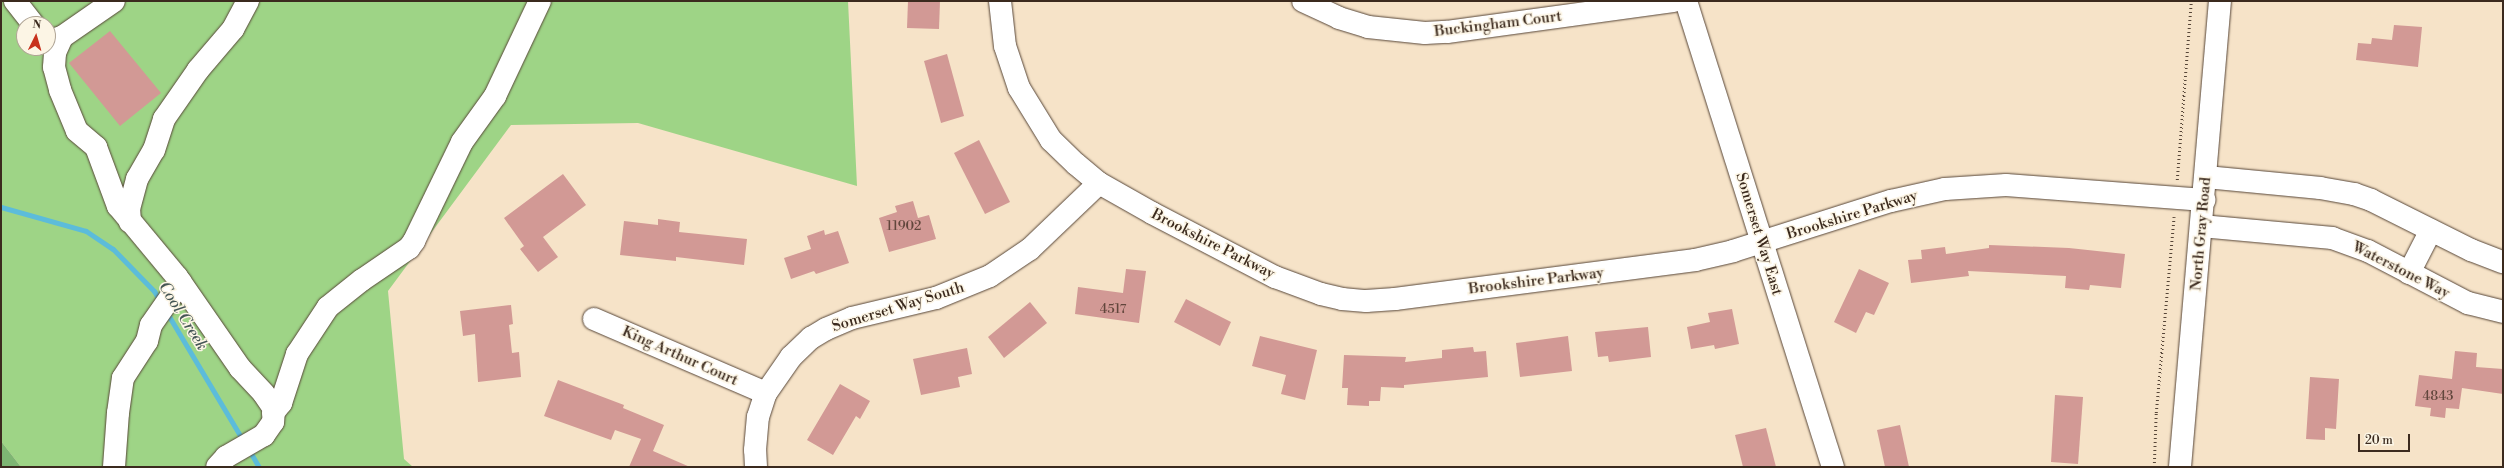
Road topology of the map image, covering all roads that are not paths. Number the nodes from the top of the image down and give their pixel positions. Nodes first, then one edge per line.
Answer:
1 (14, 1) edge
2 (114, 1) edge
3 (248, 1) edge
4 (540, 1) edge
5 (1000, 1) edge
6 (1303, 1) edge
7 (1673, 1) edge
8 (1686, 1) edge
9 (2220, 1) edge
10 (26, 16) edge
11 (56, 36) edge
12 (55, 56) edge
13 (2206, 177) junction
14 (1099, 183) junction
15 (2204, 200) junction
16 (130, 222) junction
17 (2202, 226) junction
18 (2431, 230) junction
19 (1761, 242) junction
20 (2503, 262) edge
21 (2409, 273) junction
22 (178, 286) junction
23 (2503, 312) edge
24 (594, 319) dead end
25 (766, 393) junction
26 (273, 413) junction
27 (221, 462) edge
28 (114, 467) edge
29 (756, 467) edge
30 (1833, 467) edge
31 (2180, 467) edge

1 - 10 street
2 - 11 street
3 - 16 street
4 - 26 street
5 - 14 street, Brookshire Parkway
6 - 7 street, Buckingham Court
8 - 19 street, Somerset Way East
9 - 13 street, North Gray Road
12 - 16 street
13 - 15 street, North Gray Road
13 - 18 street
14 - 19 street, Brookshire Parkway
14 - 25 street, Somerset Way South
15 - 17 street, North Gray Road
15 - 19 street, Brookshire Parkway
16 - 22 street
17 - 21 street, Waterstone Way
17 - 31 street, North Gray Road
18 - 20 street
18 - 21 street
19 - 30 street, Somerset Way East
21 - 23 street, Waterstone Way
22 - 26 street
22 - 28 street
24 - 25 street, King Arthur Court
25 - 29 street, Somerset Way South
26 - 27 street

